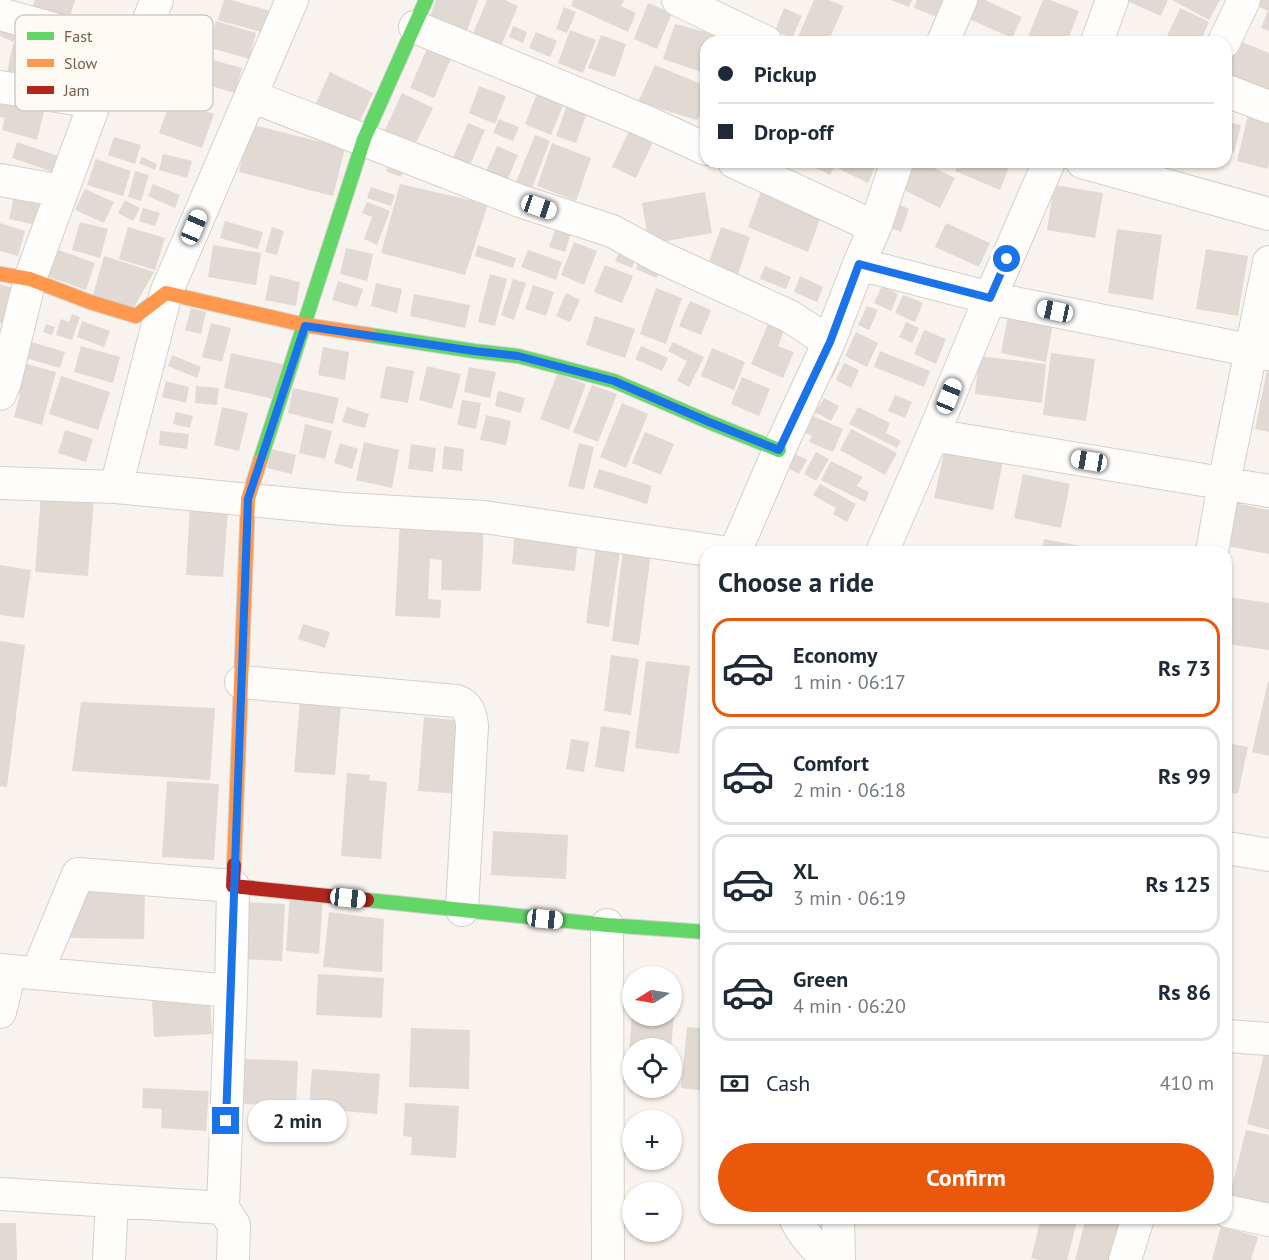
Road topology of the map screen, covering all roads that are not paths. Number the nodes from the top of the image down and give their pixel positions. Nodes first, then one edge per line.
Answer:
1 (157, 0) edge
2 (678, 0) edge
3 (961, 0) edge
4 (1112, 0) edge
5 (1244, 0) edge
6 (289, 1) edge
7 (0, 14) edge
8 (420, 14) edge
9 (151, 15) edge
10 (15, 18) edge
11 (753, 36) edge
12 (946, 36) edge
13 (1099, 36) edge
14 (1227, 36) edge
15 (0, 87) edge
16 (15, 89) edge
17 (1232, 93) edge
18 (251, 96) junction
19 (1269, 107) edge
20 (92, 111) edge
21 (364, 139) junction
22 (700, 147) edge
23 (747, 168) edge
24 (895, 168) edge
25 (1046, 168) edge
26 (1104, 168) edge
27 (0, 180) edge
28 (62, 191) junction
29 (1269, 214) edge
30 (875, 227) junction
31 (1269, 262) edge
32 (859, 264) junction
33 (15, 277) edge
34 (166, 293) junction
35 (990, 298) junction
36 (305, 326) junction
37 (830, 342) junction
38 (1260, 352) edge
39 (2, 386) edge
40 (933, 435) junction
41 (779, 450) junction
42 (0, 483) edge
43 (1224, 483) junction
44 (116, 487) junction
45 (1269, 491) edge
46 (248, 499) junction
47 (738, 546) edge
48 (885, 546) edge
49 (1213, 546) edge
50 (700, 549) edge
51 (241, 682) junction
52 (1232, 849) edge
53 (1269, 855) edge
54 (233, 886) junction
55 (462, 910) junction
56 (607, 926) junction
57 (700, 932) edge
58 (16, 972) edge
59 (231, 991) junction
60 (0, 1012) edge
61 (1232, 1036) edge
62 (1269, 1039) edge
63 (0, 1194) edge
64 (112, 1201) junction
65 (223, 1208) junction
66 (1232, 1212) edge
67 (1269, 1220) edge
68 (798, 1224) edge
69 (838, 1224) edge
70 (1136, 1224) edge
71 (109, 1260) edge
72 (233, 1260) edge
73 (608, 1260) edge
74 (828, 1260) edge
75 (839, 1260) edge
76 (1125, 1260) edge

1 - 9 street
2 - 11 street
3 - 12 street
4 - 13 street
5 - 14 street
6 - 18 street
7 - 10 street
8 - 21 street
8 - 22 street
15 - 16 street
17 - 19 street
18 - 21 street
18 - 34 street
20 - 28 street
21 - 36 street
21 - 37 street
23 - 30 street
24 - 30 street
25 - 35 street
26 - 29 street
27 - 28 street
28 - 33 street
30 - 32 street
31 - 38 street
32 - 35 street
32 - 37 street
33 - 34 street
33 - 39 street
34 - 36 street
34 - 44 street
35 - 38 street
35 - 40 street
36 - 41 street
36 - 46 street
37 - 41 street
38 - 43 street
40 - 43 street
40 - 48 street
41 - 47 street
42 - 44 street
43 - 45 street
43 - 49 street
44 - 46 street
46 - 50 street
46 - 51 street
51 - 54 street
51 - 55 street
52 - 53 street
54 - 55 street
54 - 58 street
54 - 59 street
55 - 56 street
56 - 57 street
56 - 73 street
58 - 59 street
58 - 60 street
59 - 65 street
61 - 62 street
63 - 64 street
64 - 65 street
64 - 71 street
65 - 72 street
66 - 67 street
68 - 74 street
69 - 75 street
70 - 76 street

